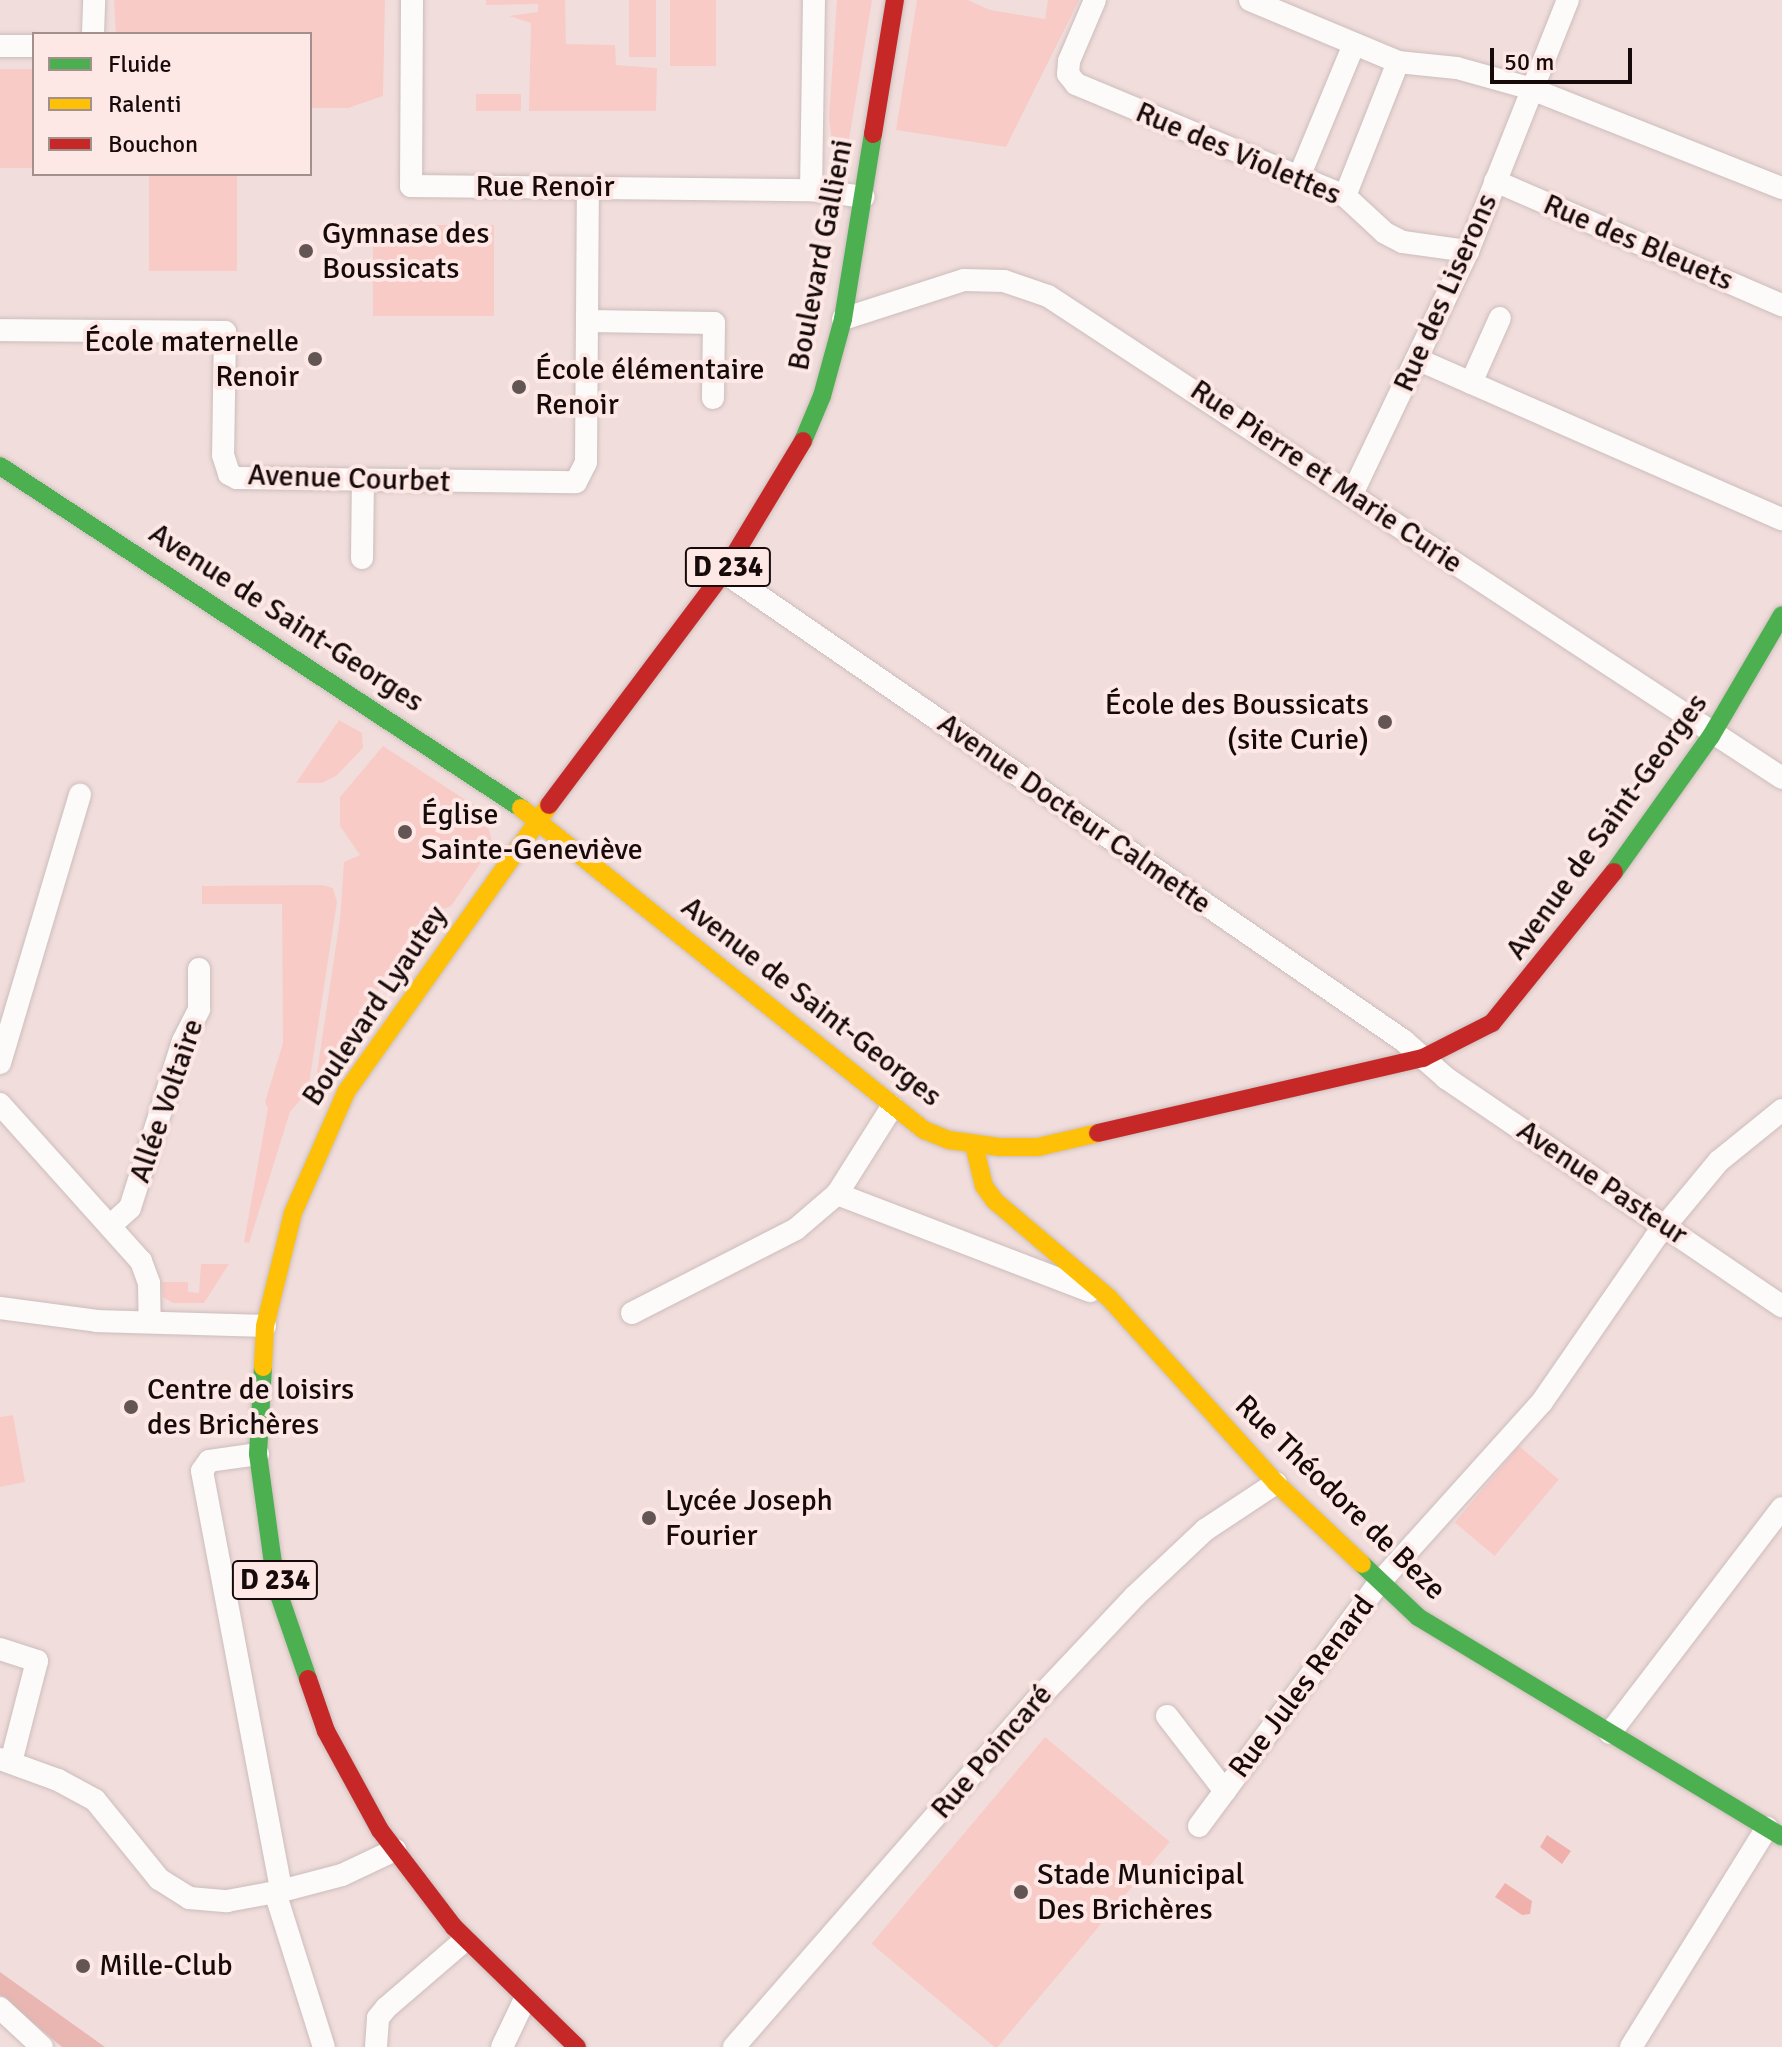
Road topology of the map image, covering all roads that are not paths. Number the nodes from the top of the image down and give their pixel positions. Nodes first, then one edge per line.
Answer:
1 (94, 0) edge
2 (412, 0) edge
3 (814, 0) edge
4 (895, 0) edge
5 (1250, 0) edge
6 (1568, 0) edge
7 (1092, 7) edge
8 (93, 32) edge
9 (1354, 44) junction
10 (0, 46) edge
11 (32, 46) edge
12 (1398, 62) junction
13 (1529, 88) junction
14 (1299, 177) junction
15 (1495, 181) junction
16 (588, 188) junction
17 (1782, 188) edge
18 (811, 190) junction
19 (1345, 196) junction
20 (864, 197) junction
21 (1468, 251) junction
22 (1782, 305) edge
23 (1500, 318) dead end
24 (843, 319) junction
25 (588, 321) junction
26 (0, 330) edge
27 (1419, 360) junction
28 (1471, 383) junction
29 (713, 398) dead end
30 (0, 466) edge
31 (363, 481) junction
32 (1352, 494) junction
33 (1782, 519) edge
34 (362, 558) dead end
35 (724, 572) junction
36 (1782, 615) edge
37 (1711, 736) junction
38 (1782, 778) edge
39 (80, 795) dead end
40 (538, 819) junction
41 (199, 969) dead end
42 (1423, 1058) junction
43 (0, 1063) edge
44 (0, 1104) edge
45 (892, 1107) junction
46 (1782, 1110) edge
47 (974, 1145) junction
48 (837, 1194) junction
49 (111, 1225) junction
50 (1667, 1227) junction
51 (1109, 1298) junction
52 (1782, 1306) edge
53 (0, 1308) edge
54 (632, 1313) dead end
55 (150, 1322) junction
56 (265, 1326) junction
57 (258, 1454) junction
58 (1276, 1483) junction
59 (1782, 1508) edge
60 (1379, 1583) junction
61 (0, 1649) edge
62 (1167, 1716) dead end
63 (1610, 1733) junction
64 (6, 1761) edge
65 (1225, 1791) junction
66 (1199, 1826) dead end
67 (1775, 1833) edge
68 (395, 1850) junction
69 (278, 1892) junction
70 (465, 1940) junction
71 (524, 2001) junction
72 (0, 2008) edge
73 (42, 2047) edge
74 (324, 2047) edge
75 (376, 2047) edge
76 (502, 2047) edge
77 (577, 2047) edge
78 (734, 2047) edge
79 (1631, 2047) edge

1 - 8 street
2 - 16 street, Rue Renoir
3 - 18 street
4 - 20 main road, Boulevard Gallieni / D 234
5 - 9 street
6 - 13 street, Rue des Liserons
7 - 14 street, Rue des Violettes
9 - 12 street
9 - 14 street
10 - 11 street
12 - 13 street
12 - 19 street
13 - 15 street, Rue des Liserons
13 - 17 street
14 - 19 street, Rue des Violettes
15 - 21 street, Rue des Liserons
15 - 22 street, Rue des Bleuets
16 - 18 street, Rue Renoir
16 - 25 street, Avenue Courbet
18 - 20 street, Rue Renoir
19 - 21 street, Rue des Violettes
20 - 24 main road, Boulevard Gallieni / D 234
21 - 27 street, Rue des Liserons
23 - 28 street
24 - 32 street, Rue Pierre et Marie Curie
24 - 35 main road, Boulevard Gallieni / D 234
25 - 29 street
25 - 31 street, Avenue Courbet
26 - 31 street, Avenue Courbet
27 - 28 street
27 - 32 street, Rue des Liserons
28 - 33 street
30 - 40 main road, Avenue de Saint-Georges
31 - 34 street
32 - 37 street, Rue Pierre et Marie Curie
35 - 40 main road, Boulevard Gallieni / D 234
35 - 42 street, Avenue Docteur Calmette
36 - 37 main road, Avenue de Saint-Georges
37 - 38 street, Rue Pierre et Marie Curie
37 - 42 main road, Avenue de Saint-Georges
39 - 43 street
40 - 45 main road, Avenue de Saint-Georges
40 - 56 main road, Boulevard Lyautey / D 234
41 - 49 street, Allée Voltaire
42 - 47 main road, Avenue de Saint-Georges
42 - 50 street, Avenue Pasteur
44 - 49 street
45 - 47 main road, Avenue de Saint-Georges
45 - 48 street
46 - 50 street, Rue Jules Renard
47 - 51 main road, Rue Théodore de Beze
48 - 51 street
48 - 54 street
49 - 55 street
50 - 52 street, Avenue Pasteur
50 - 60 street, Rue Jules Renard
51 - 58 main road, Rue Théodore de Beze
53 - 55 street
55 - 56 street
56 - 57 main road, Boulevard Lyautey / D 234
57 - 68 main road, Boulevard Lyautey / D 234
57 - 69 street
58 - 60 main road, Rue Théodore de Beze
58 - 78 street, Rue Poincaré
59 - 63 street
60 - 63 main road, Rue Théodore de Beze
60 - 65 street, Rue Jules Renard
61 - 64 street
62 - 65 street, Rue Jules Renard
63 - 67 main road, Rue Théodore de Beze
64 - 69 street
65 - 66 street, Rue Jules Renard
67 - 79 street
68 - 69 street
68 - 70 main road, Boulevard Lyautey / D 234
69 - 74 street
70 - 71 main road, Boulevard Lyautey / D 234
70 - 75 street
71 - 76 street
71 - 77 main road, Boulevard Lyautey / D 234
72 - 73 street

